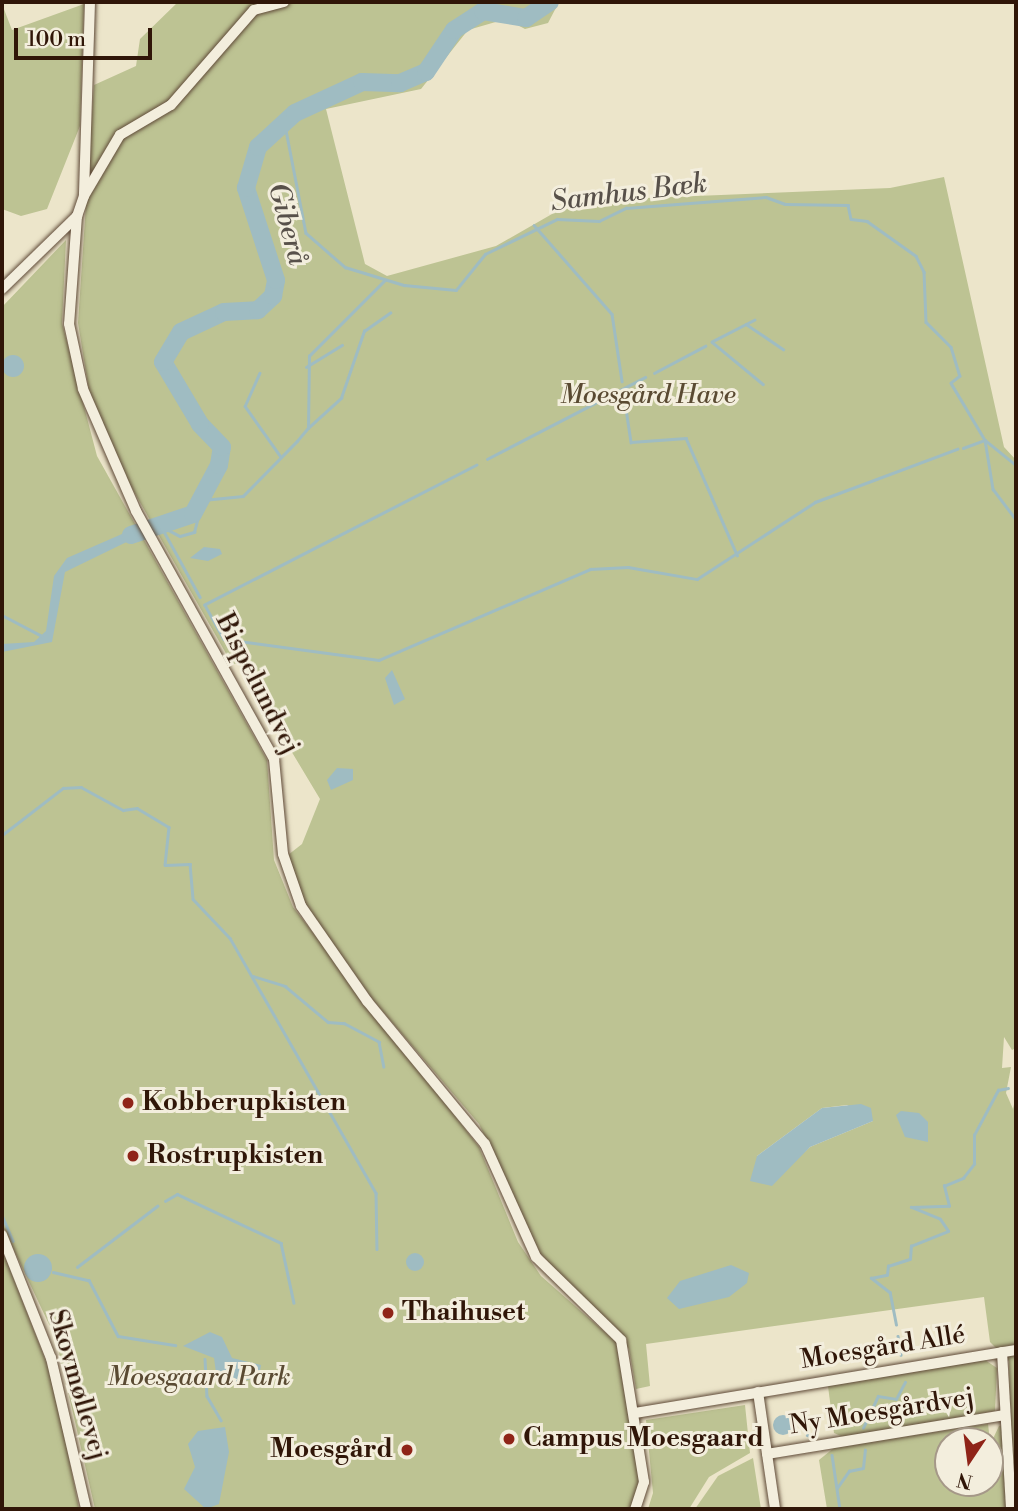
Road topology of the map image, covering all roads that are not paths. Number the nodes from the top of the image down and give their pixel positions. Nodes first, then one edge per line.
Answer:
1 (90, 2) edge
2 (284, 2) edge
3 (84, 196) junction
4 (77, 216) junction
5 (2, 289) edge
6 (2, 1235) edge
7 (1016, 1350) edge
8 (1002, 1352) junction
9 (758, 1392) junction
10 (635, 1413) junction
11 (1005, 1415) junction
12 (767, 1454) junction
13 (86, 1509) edge
14 (635, 1509) edge
15 (775, 1509) edge
16 (1012, 1509) edge

1 - 3 street, Bispelundvej
2 - 3 street
3 - 4 street, Bispelundvej
4 - 5 street
4 - 10 street, Bispelundvej
6 - 13 street, Skovmøllevej
7 - 8 street, Moesgård Allé
8 - 9 street, Moesgård Allé
8 - 11 street, Ny Moesgårdvej
9 - 10 street, Moesgård Allé
9 - 12 street
10 - 14 street, Bispelundvej
11 - 12 street, Ny Moesgårdvej
11 - 16 street, Ny Moesgårdvej
12 - 15 street

